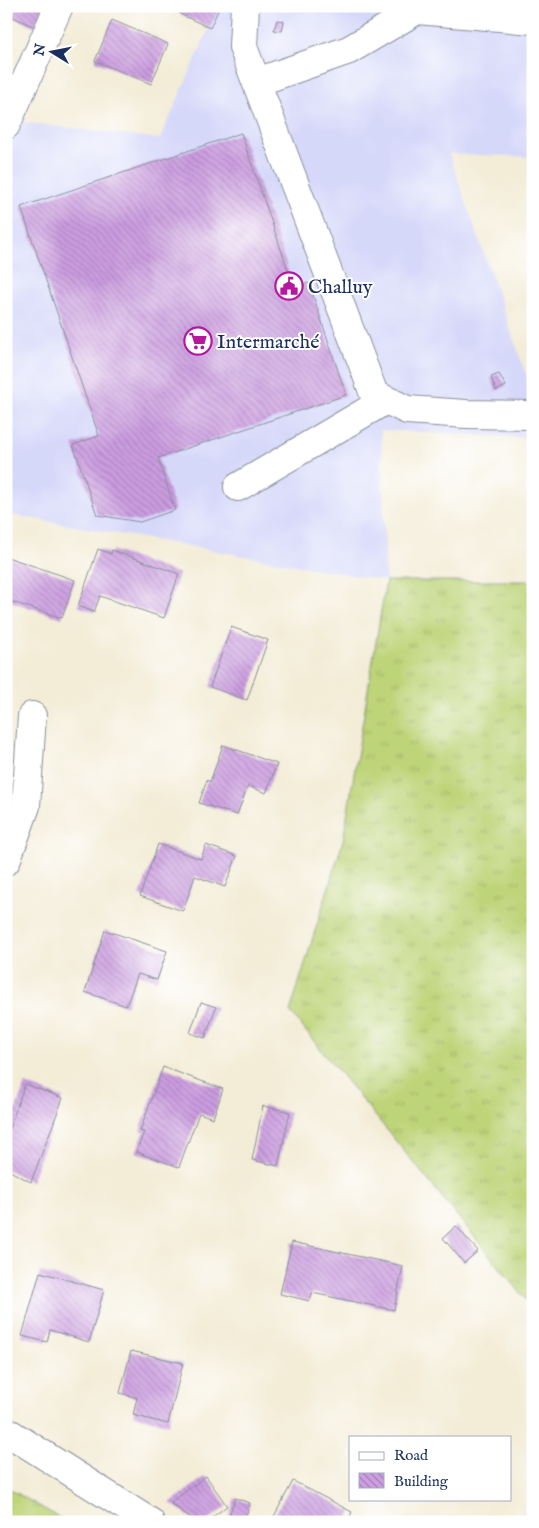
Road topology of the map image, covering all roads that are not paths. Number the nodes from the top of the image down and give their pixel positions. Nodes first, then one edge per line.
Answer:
1 (59, 6) edge
2 (245, 6) edge
3 (416, 8) edge
4 (533, 20) edge
5 (257, 82) junction
6 (6, 125) edge
7 (386, 400) junction
8 (533, 415) edge
9 (238, 487) dead end
10 (32, 716) dead end
11 (6, 862) edge
12 (6, 1431) edge
13 (150, 1522) edge

1 - 6 street
2 - 5 street
3 - 4 street
3 - 5 street
5 - 7 street
7 - 8 street
7 - 9 street
10 - 11 street
12 - 13 street

